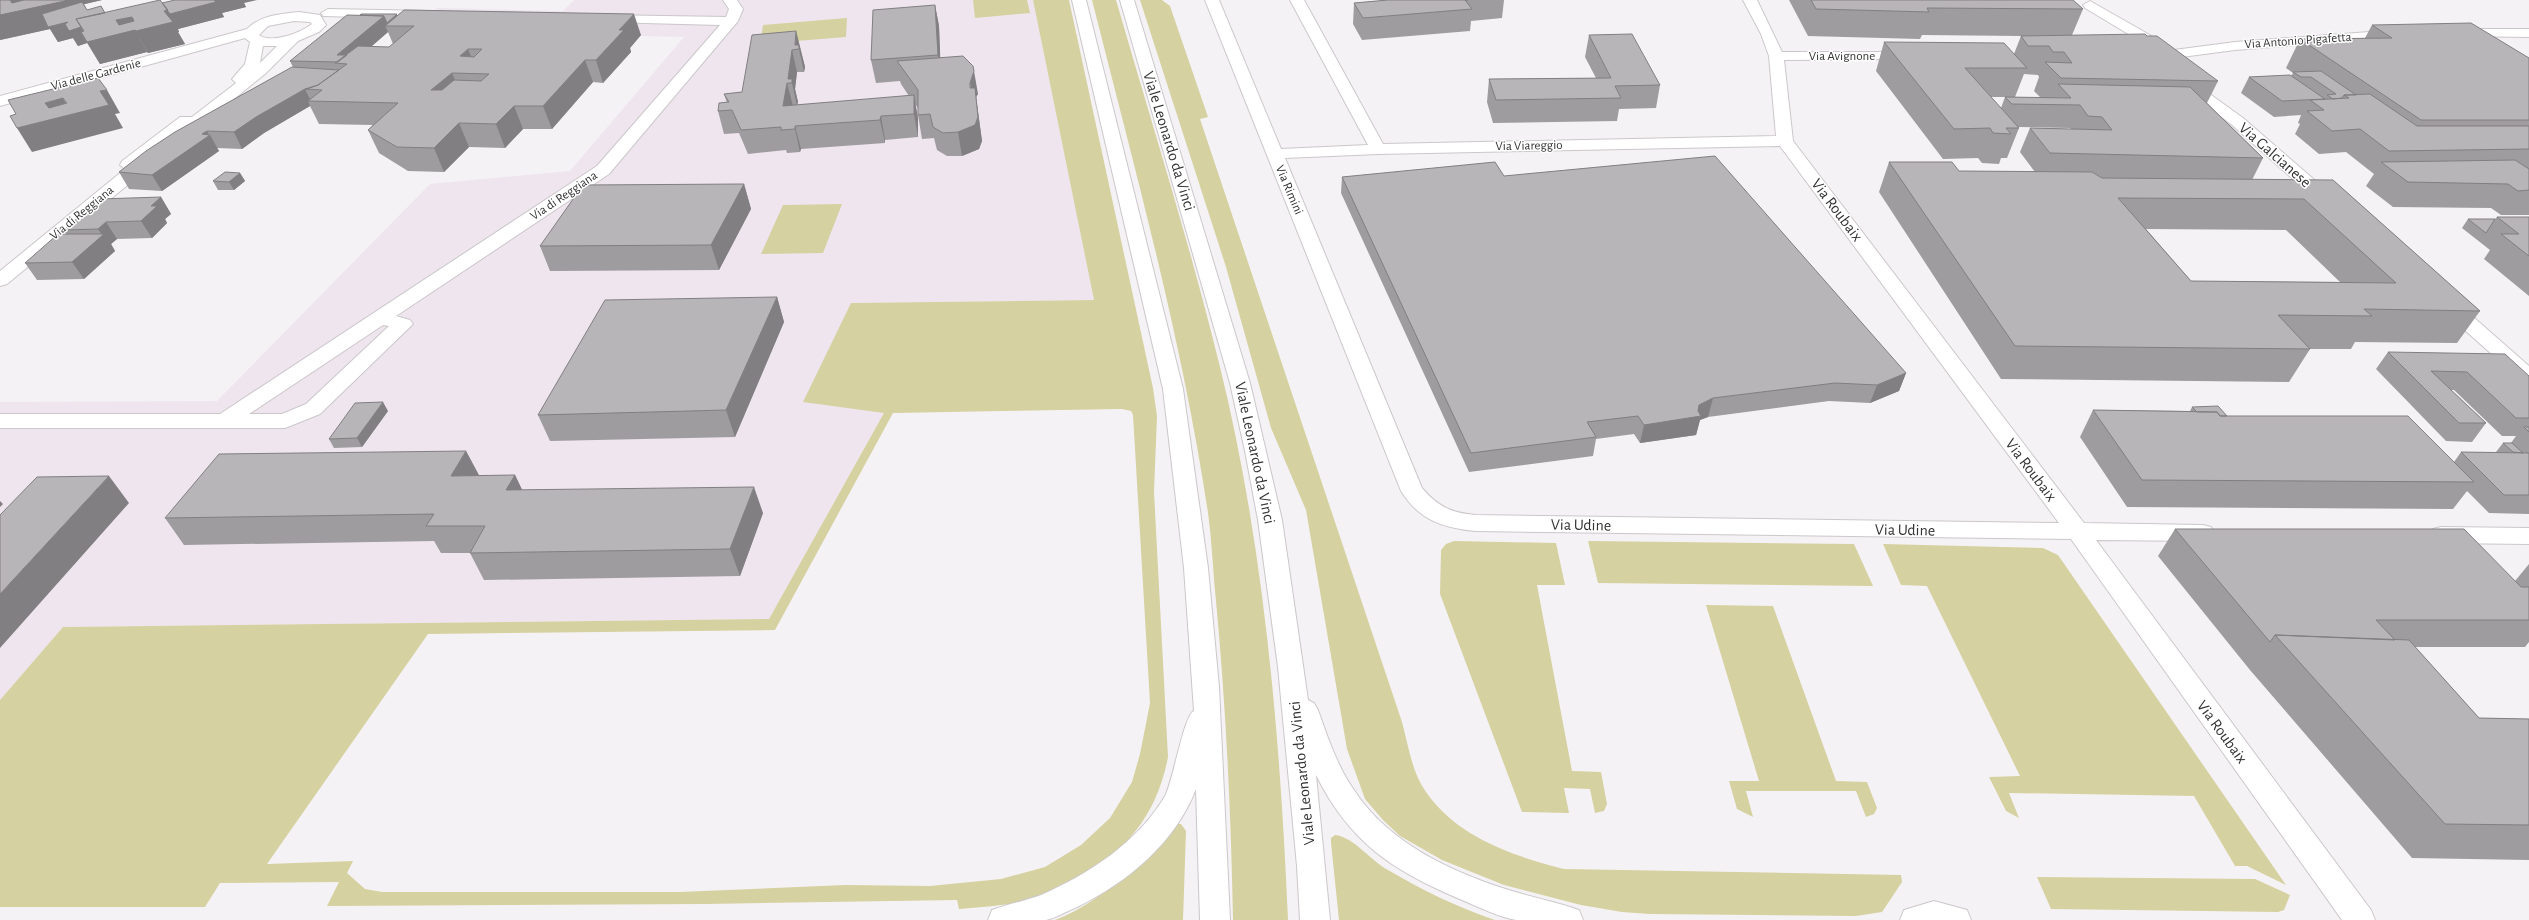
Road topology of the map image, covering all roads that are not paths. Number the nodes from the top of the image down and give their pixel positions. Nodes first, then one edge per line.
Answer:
1 (340, 0) edge
2 (361, 0) edge
3 (730, 0) edge
4 (1079, 0) edge
5 (1127, 0) edge
6 (1212, 0) edge
7 (1297, 0) edge
8 (1750, 0) edge
9 (2087, 3) edge
10 (352, 6) edge
11 (446, 15) edge
12 (299, 16) junction
13 (589, 18) edge
14 (321, 20) junction
15 (731, 21) junction
16 (2414, 33) edge
17 (2442, 33) edge
18 (2529, 33) edge
19 (254, 37) junction
20 (293, 38) junction
21 (2154, 42) junction
22 (2234, 46) junction
23 (1928, 55) edge
24 (1776, 56) junction
25 (2167, 56) junction
26 (2174, 76) edge
27 (2200, 92) junction
28 (0, 101) edge
29 (1785, 141) junction
30 (1378, 149) junction
31 (1274, 154) junction
32 (2342, 212) edge
33 (0, 266) edge
34 (0, 280) edge
35 (2435, 294) edge
36 (381, 318) junction
37 (2529, 377) edge
38 (1367, 380) joint
39 (0, 421) edge
40 (223, 422) junction
41 (2078, 532) junction
42 (2226, 533) edge
43 (2418, 535) edge
44 (2529, 536) edge
45 (1291, 667) junction
46 (1206, 687) junction
47 (1003, 920) edge
48 (1215, 920) edge
49 (1315, 920) edge
50 (1568, 920) edge
51 (1915, 920) edge
52 (1956, 920) edge
53 (2360, 920) edge

1 - 12 main road
2 - 10 main road
3 - 15 main road
4 - 46 main road
5 - 45 main road, Viale Leonardo da Vinci
6 - 31 main road, Via Rimini
7 - 30 main road
8 - 24 main road, Via Roubaix
9 - 21 main road, Via Galcianese
9 - 21 main road, Via Galcianese
10 - 11 main road, Via di Reggiana
10 - 14 main road, Via di Reggiana
12 - 14 main road
12 - 19 main road
13 - 15 main road
14 - 20 main road, Via di Reggiana
15 - 36 main road, Via di Reggiana
16 - 22 main road, Via Antonio Pigafetta
17 - 18 main road
19 - 20 main road, Via di Reggiana
19 - 28 main road, Via delle Gardenie
19 - 33 main road, Via di Reggiana
20 - 34 main road, Via di Reggiana
21 - 22 main road, Via Antonio Pigafetta
21 - 25 main road, Via Galcianese
22 - 25 main road, Via Antonio Pigafetta
23 - 24 main road, Via Avignone
24 - 29 main road, Via Roubaix
25 - 27 main road, Via Galcianese
26 - 27 main road, Via Galcianese
27 - 32 main road, Via Galcianese
29 - 30 main road, Via Viareggio
29 - 41 main road, Via Roubaix
30 - 31 main road, Via Viareggio
31 - 38 main road, Via Rimini
35 - 37 main road
36 - 40 main road, Via di Reggiana
36 - 40 main road
38 - 41 main road, Via Udine
39 - 40 main road
41 - 42 main road, Via Udine
41 - 53 main road, Via Roubaix
43 - 44 main road
45 - 49 main road, Viale Leonardo da Vinci
45 - 50 main road
46 - 47 main road
46 - 48 main road
51 - 52 main road

